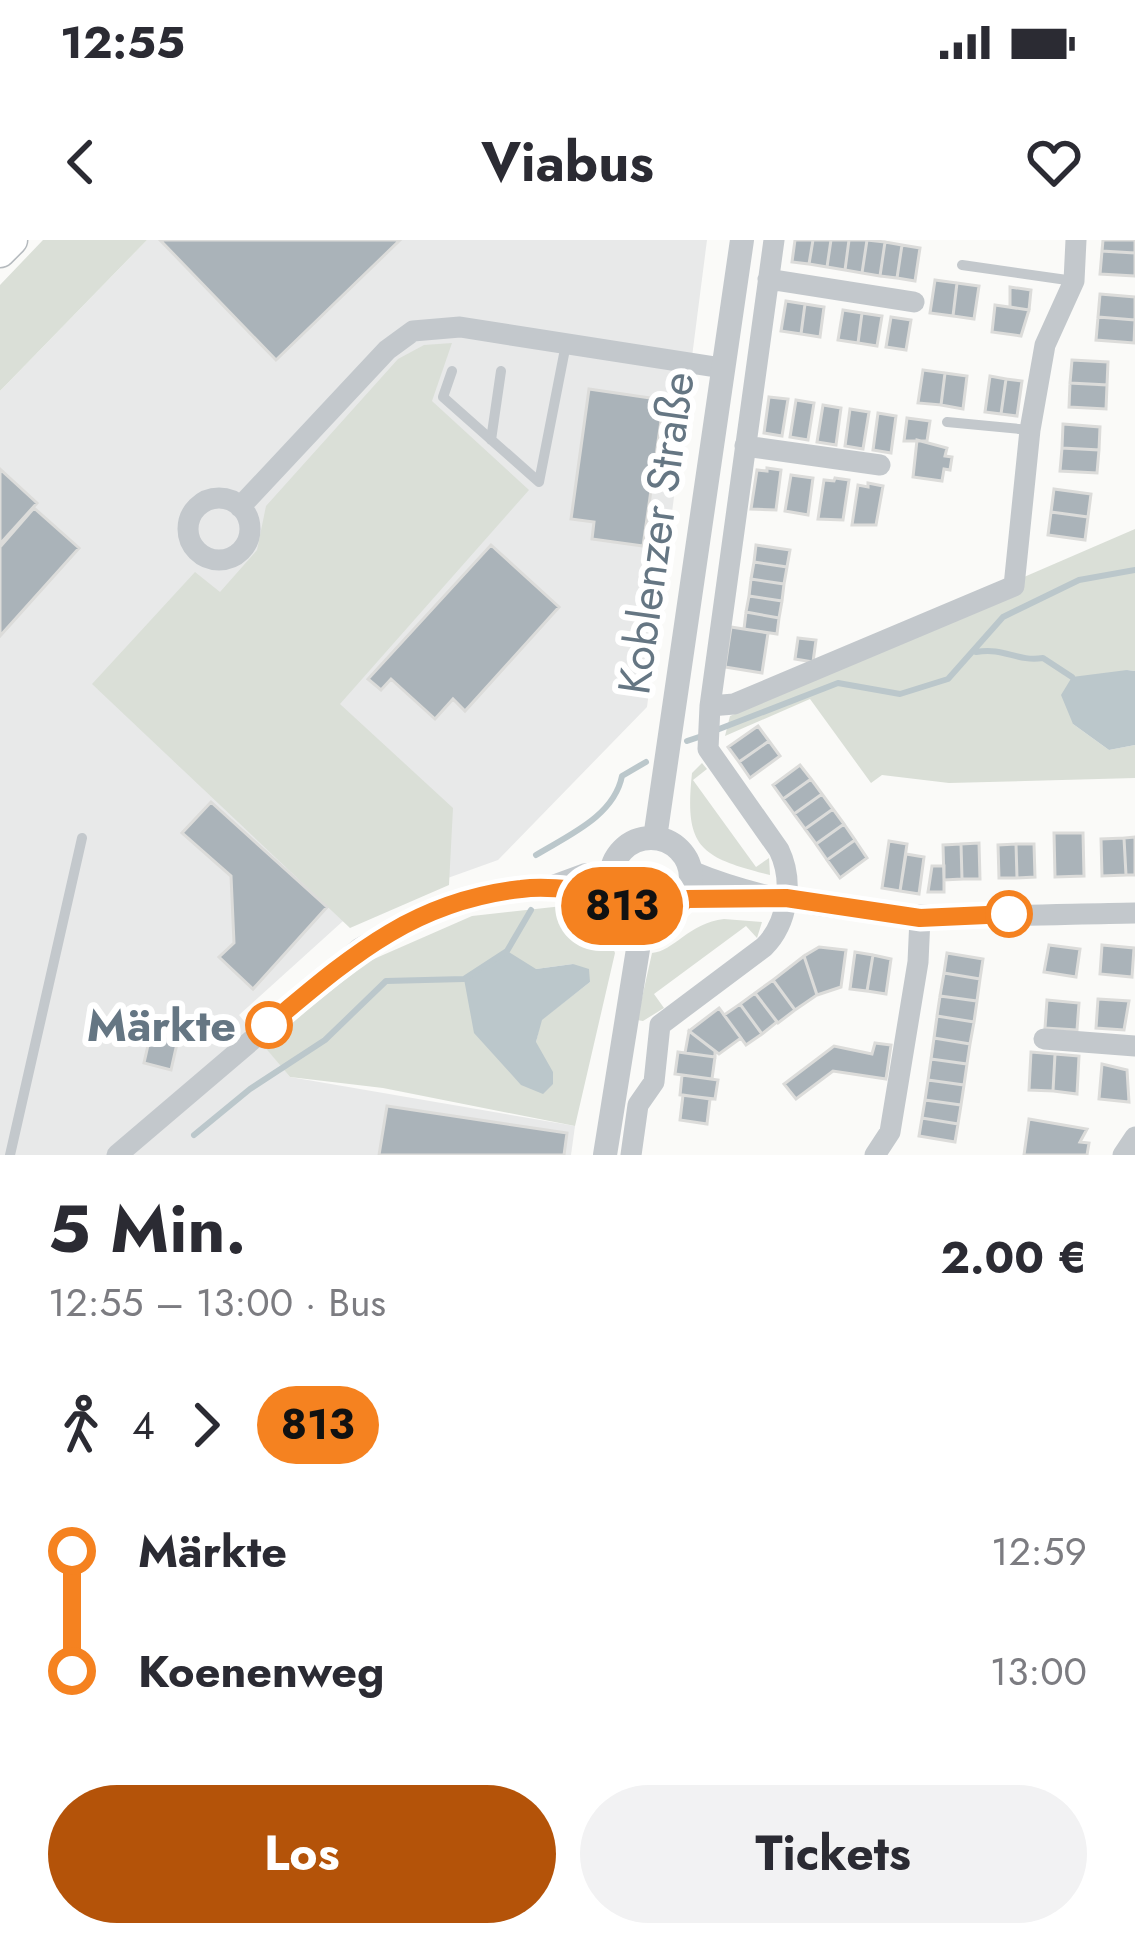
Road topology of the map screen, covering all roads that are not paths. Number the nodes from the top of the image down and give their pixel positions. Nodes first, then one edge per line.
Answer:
1 (12, 240) edge
2 (742, 240) edge
3 (774, 240) edge
4 (1076, 240) edge
5 (0, 252) edge
6 (962, 265) dead end
7 (768, 279) junction
8 (1074, 281) junction
9 (914, 302) dead end
10 (566, 344) junction
11 (722, 368) junction
12 (452, 371) dead end
13 (501, 371) dead end
14 (947, 422) dead end
15 (1030, 430) junction
16 (491, 440) junction
17 (745, 446) junction
18 (880, 465) dead end
19 (240, 507) dead end
20 (710, 712) junction
21 (82, 838) dead end
22 (655, 838) junction
23 (691, 871) junction
24 (613, 883) junction
25 (786, 898) junction
26 (686, 899) junction
27 (1135, 913) edge
28 (644, 918) junction
29 (920, 918) junction
30 (1044, 1039) dead end
31 (1135, 1046) edge
32 (1135, 1137) edge
33 (10, 1155) edge
34 (117, 1155) edge
35 (605, 1155) edge
36 (631, 1155) edge
37 (875, 1155) edge
38 (1123, 1155) edge

1 - 5 main road
2 - 11 street, Koblenzer Straße
3 - 7 street
4 - 8 street
6 - 8 lane
7 - 9 street
7 - 17 street
8 - 15 street
10 - 11 street
10 - 16 lane
10 - 19 street
11 - 22 street, Koblenzer Straße
12 - 16 lane
13 - 16 lane
14 - 15 lane
15 - 20 street
17 - 18 street
17 - 20 street
20 - 25 street
21 - 33 lane
22 - 23 street
22 - 24 street
23 - 25 street
23 - 26 street
24 - 28 street
24 - 34 street
25 - 26 street
25 - 29 street
25 - 36 street
26 - 28 street
27 - 29 street
28 - 35 street
29 - 37 street
30 - 31 street
32 - 38 street

